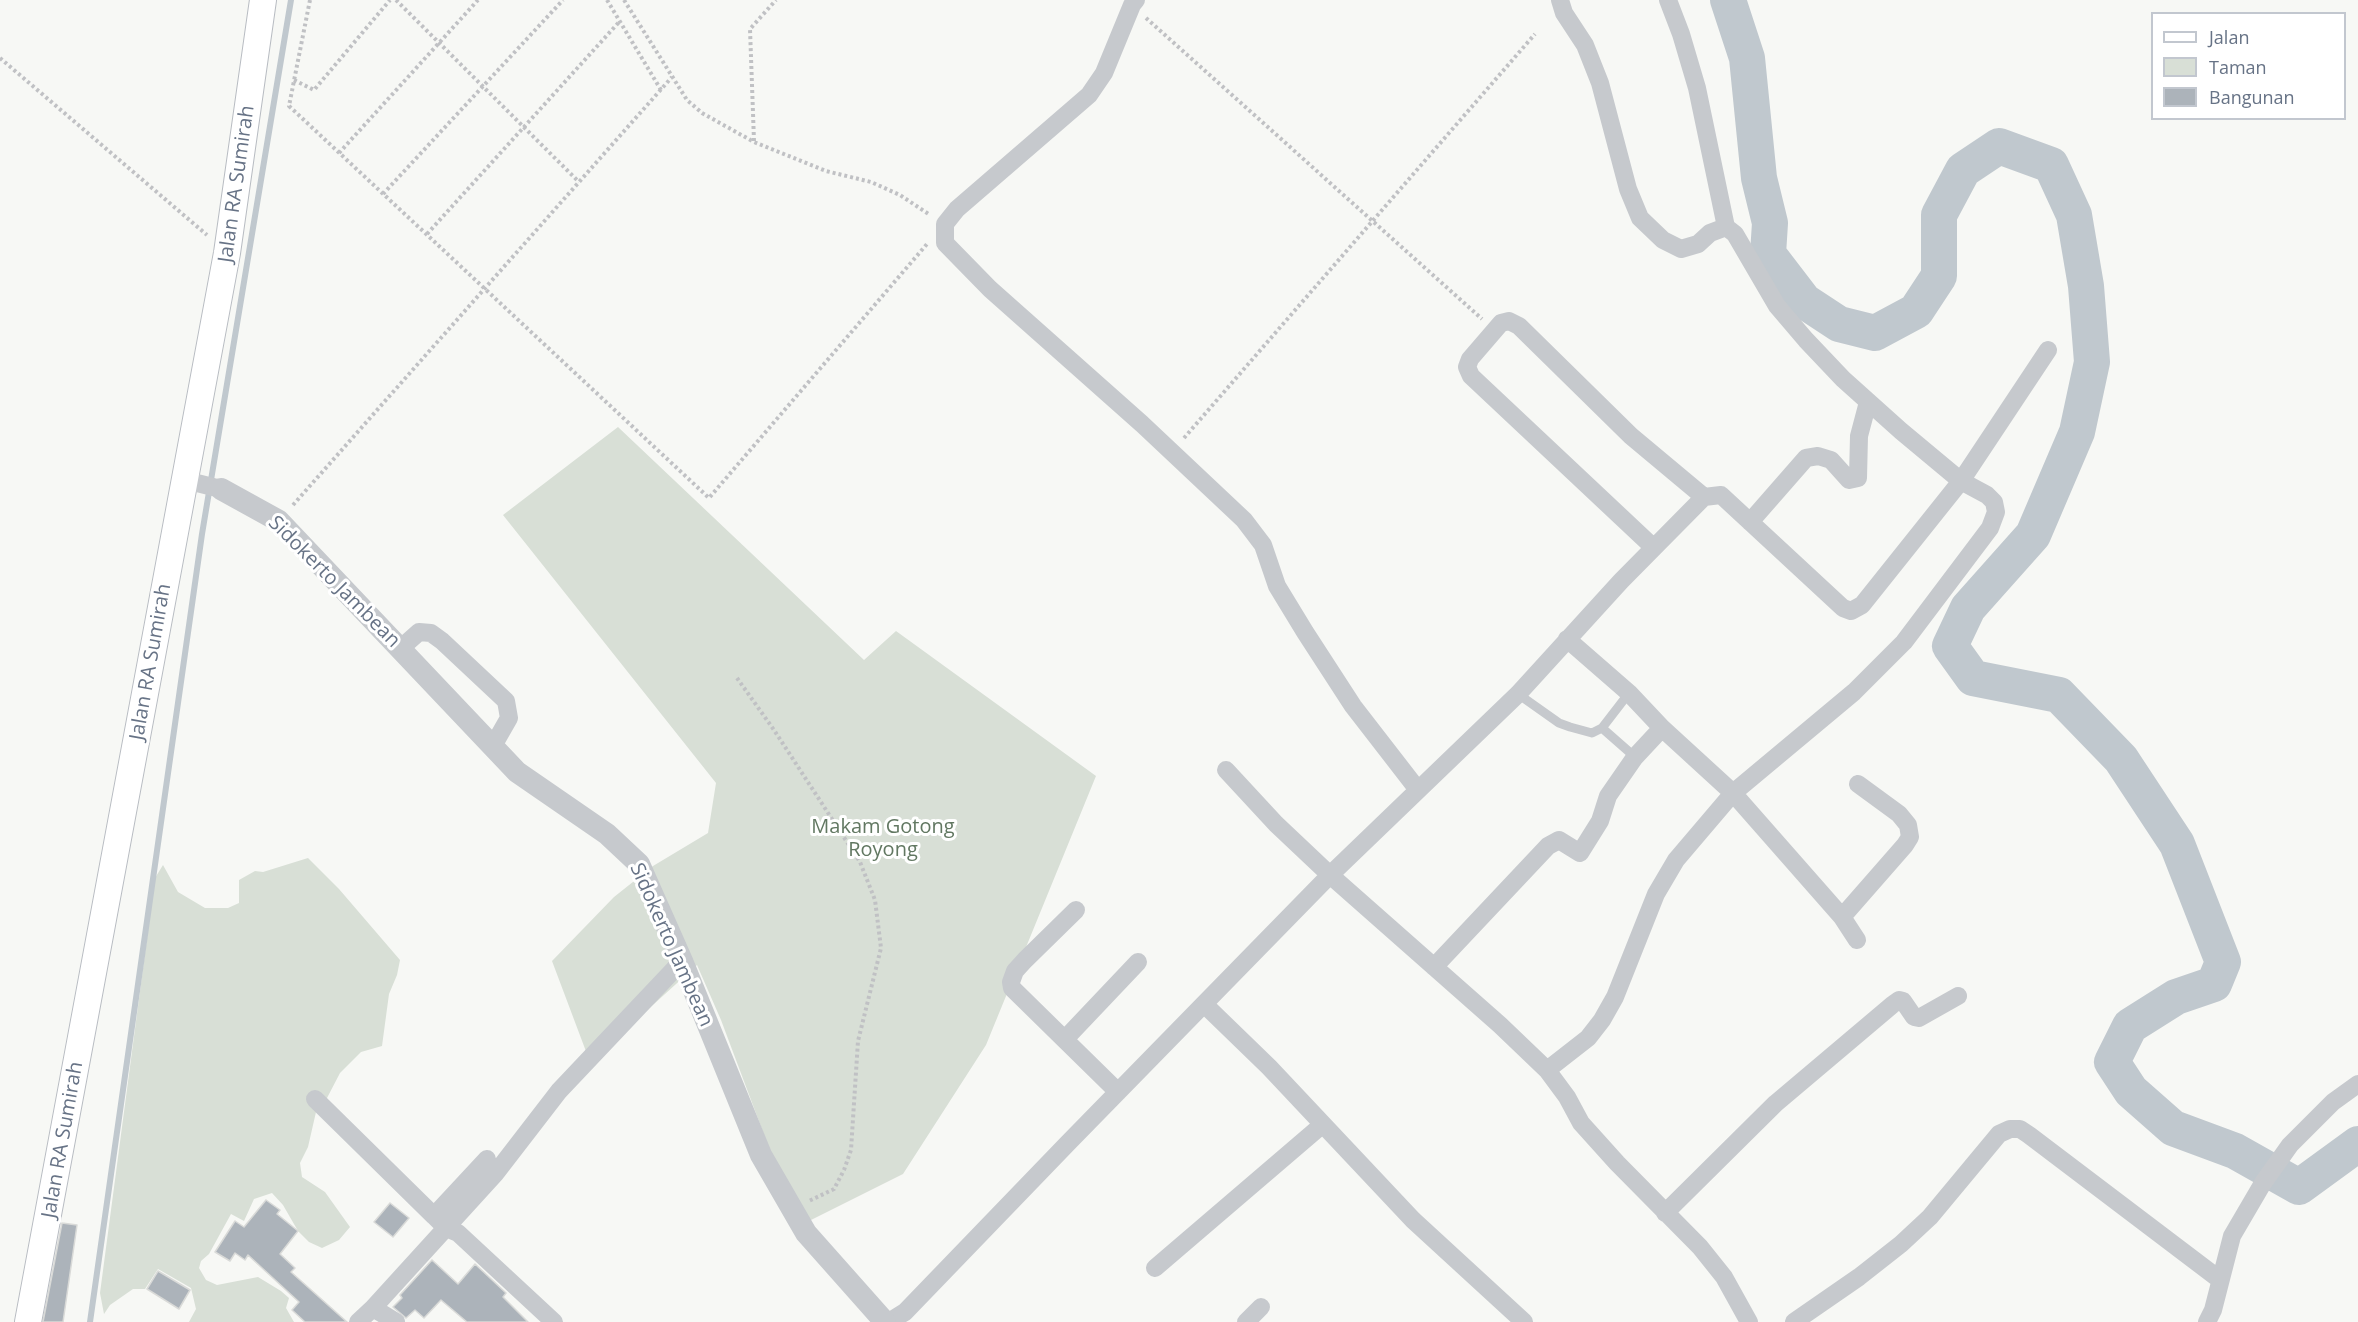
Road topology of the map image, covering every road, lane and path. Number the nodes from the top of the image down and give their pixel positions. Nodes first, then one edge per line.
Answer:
1 (263, 0) edge
2 (310, 0) edge
3 (390, 0) edge
4 (396, 0) edge
5 (477, 0) edge
6 (563, 0) edge
7 (607, 0) edge
8 (624, 0) edge
9 (776, 0) edge
10 (1560, 0) edge
11 (1668, 0) edge
12 (1134, 3) edge
13 (620, 21) junction
14 (1535, 34) dead end
15 (439, 43) junction
16 (0, 58) edge
17 (672, 77) junction
18 (294, 80) junction
19 (483, 87) junction
20 (661, 90) junction
21 (524, 127) junction
22 (754, 142) junction
23 (339, 153) junction
24 (579, 182) junction
25 (383, 194) junction
26 (1372, 221) junction
27 (945, 224) junction
28 (1726, 227) junction
29 (427, 234) junction
30 (227, 253) junction
31 (485, 289) junction
32 (1495, 331) junction
33 (2048, 350) dead end
34 (1868, 402) junction
35 (1172, 452) junction
36 (192, 481) junction
37 (1961, 481) junction
38 (221, 489) joint
39 (1704, 497) junction
40 (279, 521) junction
41 (1750, 522) junction
42 (1653, 547) junction
43 (1567, 639) junction
44 (401, 648) junction
45 (737, 678) dead end
46 (1629, 693) junction
47 (1518, 694) junction
48 (1602, 728) junction
49 (1662, 728) junction
50 (493, 746) junction
51 (1635, 757) junction
52 (1226, 770) dead end
53 (1858, 784) dead end
54 (1418, 790) junction
55 (1733, 793) junction
56 (1330, 875) junction
57 (1076, 910) dead end
58 (1842, 917) junction
59 (1857, 940) dead end
60 (682, 961) junction
61 (1138, 962) dead end
62 (1434, 967) junction
63 (1958, 996) dead end
64 (1204, 1004) junction
65 (1065, 1039) junction
66 (1547, 1070) junction
67 (2358, 1084) edge
68 (1118, 1092) junction
69 (315, 1099) dead end
70 (1322, 1125) junction
71 (792, 1209) junction
72 (1665, 1213) junction
73 (440, 1222) junction
74 (1155, 1268) dead end
75 (2219, 1279) junction
76 (1261, 1307) dead end
77 (373, 1308) junction
78 (28, 1322) edge
79 (358, 1322) edge
80 (396, 1322) edge
81 (554, 1322) edge
82 (887, 1322) edge
83 (1246, 1322) edge
84 (1524, 1322) edge
85 (1749, 1322) edge
86 (1794, 1322) edge
87 (2206, 1322) edge

1 - 30 main road, Jalan RA Sumirah
2 - 18 path
3 - 18 path
4 - 15 path
5 - 15 path
6 - 19 path
7 - 13 path
8 - 17 path
9 - 22 path
10 - 28 street
11 - 28 street
12 - 26 path
12 - 27 street
13 - 20 path
13 - 21 path
14 - 26 path
15 - 19 path
15 - 23 path
16 - 30 path
17 - 20 path
17 - 22 path
18 - 23 path
19 - 21 path
19 - 25 path
20 - 24 path
21 - 24 path
21 - 29 path
22 - 27 path
23 - 25 path
24 - 31 path
25 - 29 path
26 - 32 path
26 - 35 path
27 - 31 path
27 - 35 street
28 - 34 street
29 - 31 path
30 - 36 main road, Jalan RA Sumirah
31 - 40 path
32 - 39 street
32 - 42 street
33 - 37 street
34 - 37 street
34 - 41 street
35 - 54 street
36 - 38 street, Sidokerto Jambean
36 - 78 main road, Jalan RA Sumirah
37 - 41 street
37 - 55 street
38 - 40 street, Sidokerto Jambean
39 - 41 street
39 - 42 street
40 - 44 street, Sidokerto Jambean
42 - 43 street
43 - 46 street
43 - 47 street
44 - 50 street, Sidokerto Jambean
44 - 50 street
45 - 71 path
46 - 48 lane
46 - 49 street
47 - 48 lane
47 - 54 street
48 - 51 lane
49 - 51 street
49 - 55 street
50 - 60 street, Sidokerto Jambean
51 - 62 street
52 - 56 street
53 - 58 street
54 - 56 street
55 - 58 street
55 - 66 street
56 - 62 street
56 - 64 street
57 - 65 street
58 - 59 street
60 - 71 street, Sidokerto Jambean
60 - 73 street
61 - 65 street
62 - 66 street
63 - 72 street
64 - 68 street
64 - 70 street
65 - 68 street
66 - 72 street
67 - 75 street
68 - 82 street
69 - 73 street
70 - 74 street
70 - 84 street
71 - 82 street, Sidokerto Jambean
72 - 85 street
73 - 77 street
73 - 81 street
75 - 86 street
75 - 87 street
76 - 83 street
77 - 79 street
77 - 80 street

